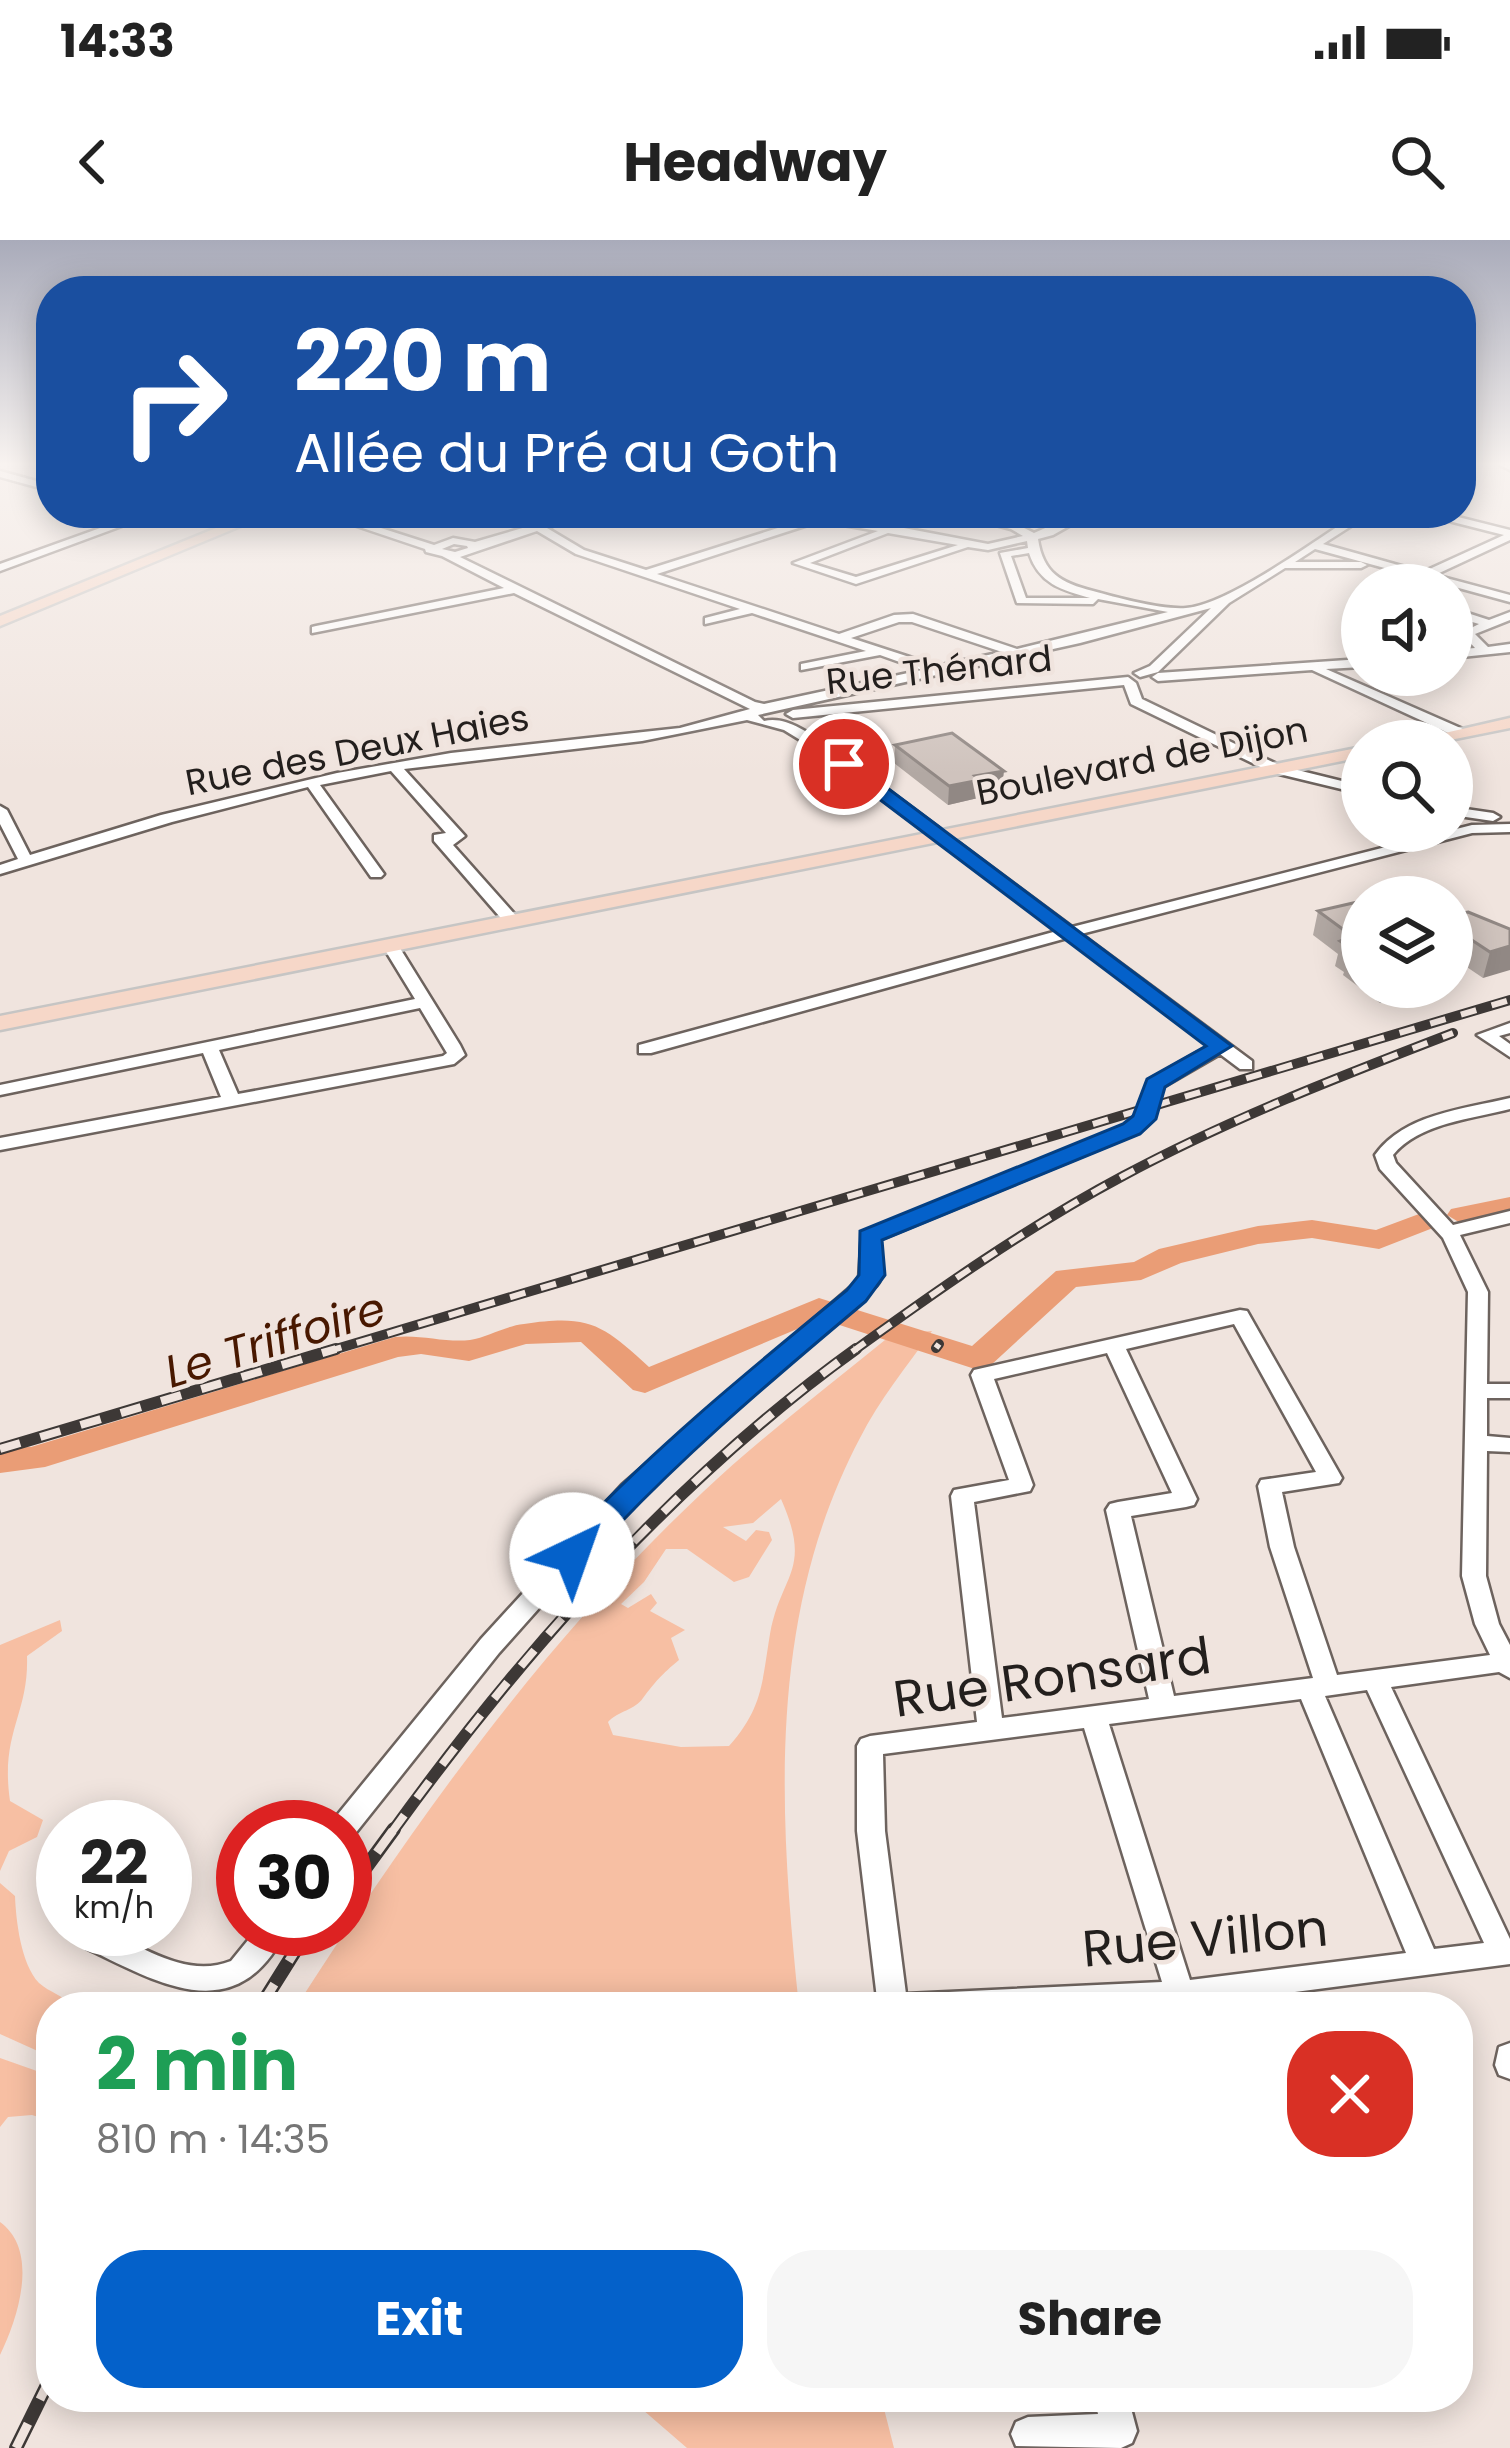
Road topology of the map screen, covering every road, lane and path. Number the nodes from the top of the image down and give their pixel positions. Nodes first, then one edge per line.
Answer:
1 (130, 568) edge
2 (489, 568) edge
3 (635, 568) edge
4 (662, 568) edge
5 (815, 568) edge
6 (898, 568) edge
7 (1010, 568) edge
8 (1044, 568) edge
9 (1054, 568) edge
10 (1279, 568) edge
11 (648, 572) junction
12 (1473, 588) edge
13 (516, 589) junction
14 (1100, 593) junction
15 (1510, 599) edge
16 (1130, 601) junction
17 (1226, 602) junction
18 (754, 609) junction
19 (1185, 612) junction
20 (1209, 616) junction
21 (1510, 616) edge
22 (1473, 618) edge
23 (0, 621) edge
24 (710, 621) dead end
25 (1490, 623) junction
26 (316, 630) dead end
27 (838, 638) junction
28 (1510, 648) edge
29 (1485, 650) junction
30 (1473, 651) edge
31 (879, 652) junction
32 (1016, 653) junction
33 (1341, 665) edge
34 (805, 667) dead end
35 (1313, 667) junction
36 (939, 671) junction
37 (1149, 681) junction
38 (873, 686) junction
39 (1414, 696) edge
40 (1391, 702) junction
41 (900, 704) junction
42 (772, 714) junction
43 (1431, 720) edge
44 (1509, 724) edge
45 (1473, 731) edge
46 (1341, 756) edge
47 (395, 767) junction
48 (1276, 769) junction
49 (313, 784) junction
50 (1341, 785) edge
51 (0, 810) edge
52 (1473, 819) edge
53 (1510, 823) edge
54 (935, 835) junction
55 (1347, 852) edge
56 (26, 861) junction
57 (0, 870) edge
58 (376, 874) dead end
59 (512, 921) junction
60 (1065, 933) junction
61 (390, 945) junction
62 (424, 1002) junction
63 (0, 1023) edge
64 (1510, 1028) edge
65 (1221, 1046) junction
66 (209, 1047) junction
67 (645, 1049) dead end
68 (1510, 1052) edge
69 (1246, 1065) dead end
70 (0, 1090) edge
71 (232, 1101) junction
72 (1510, 1106) edge
73 (0, 1144) edge
74 (1510, 1217) edge
75 (1450, 1231) junction
76 (1114, 1345) junction
77 (1476, 1391) junction
78 (1510, 1391) edge
79 (1474, 1443) junction
80 (1510, 1445) edge
81 (1508, 1666) edge
82 (1375, 1679) junction
83 (1318, 1687) junction
84 (1164, 1707) junction
85 (1094, 1717) junction
86 (991, 1730) junction
87 (366, 1800) edge
88 (1506, 1952) edge
89 (133, 1956) edge
90 (254, 1956) edge
91 (1425, 1963) junction
92 (891, 1992) edge
93 (1179, 1992) edge
94 (1283, 1992) edge
95 (1115, 2412) edge
96 (1028, 2434) dead end

1 - 23 main road
2 - 13 street
3 - 11 street
4 - 11 street
5 - 6 street
7 - 16 street
8 - 14 street
9 - 14 street
10 - 17 street
11 - 18 street
12 - 15 street
13 - 26 street
13 - 42 street
14 - 16 street
16 - 19 street
17 - 19 street
17 - 20 street
18 - 24 street
18 - 27 street
19 - 20 street
19 - 32 street
20 - 37 street
21 - 25 street
22 - 25 street
25 - 29 street
27 - 31 street
27 - 32 street
28 - 29 street
29 - 30 street
31 - 34 street
31 - 36 street
32 - 36 street
33 - 35 street, Rue Thénard
35 - 37 street, Rue Thénard
35 - 40 street
36 - 38 street
37 - 41 street, Rue Thénard
37 - 48 street
38 - 41 street
38 - 42 street
39 - 40 street
40 - 43 street
41 - 42 street, Rue Thénard
42 - 47 street, Rue des Deux Haies
42 - 54 street
44 - 45 main road
46 - 48 main road, Boulevard de Dijon
47 - 49 street, Rue des Deux Haies
47 - 59 street
48 - 50 street
48 - 54 main road, Boulevard de Dijon
49 - 56 street, Rue des Deux Haies
49 - 58 street
51 - 56 street
52 - 53 street
54 - 59 main road, Boulevard de Dijon
54 - 60 street
55 - 60 street
56 - 57 street, Rue des Deux Haies
59 - 61 main road, Boulevard de Dijon
60 - 65 street
60 - 67 street
61 - 62 street
61 - 63 main road, Boulevard de Dijon
62 - 66 street
62 - 71 street
64 - 68 street
65 - 69 street
65 - 87 street
66 - 70 street
66 - 71 street
71 - 73 street
72 - 75 street
74 - 75 street
75 - 77 street
76 - 83 street
76 - 84 street
76 - 86 street
77 - 78 street
77 - 79 street
79 - 80 street
79 - 81 street
81 - 82 street, Rue Ronsard
82 - 83 street, Rue Ronsard
82 - 88 street
83 - 84 street, Rue Ronsard
83 - 91 street
84 - 85 street, Rue Ronsard
85 - 86 street, Rue Ronsard
85 - 93 street
86 - 92 street, Rue Ronsard
88 - 91 street, Rue Villon
89 - 90 street
91 - 94 street, Rue Villon
95 - 96 street

